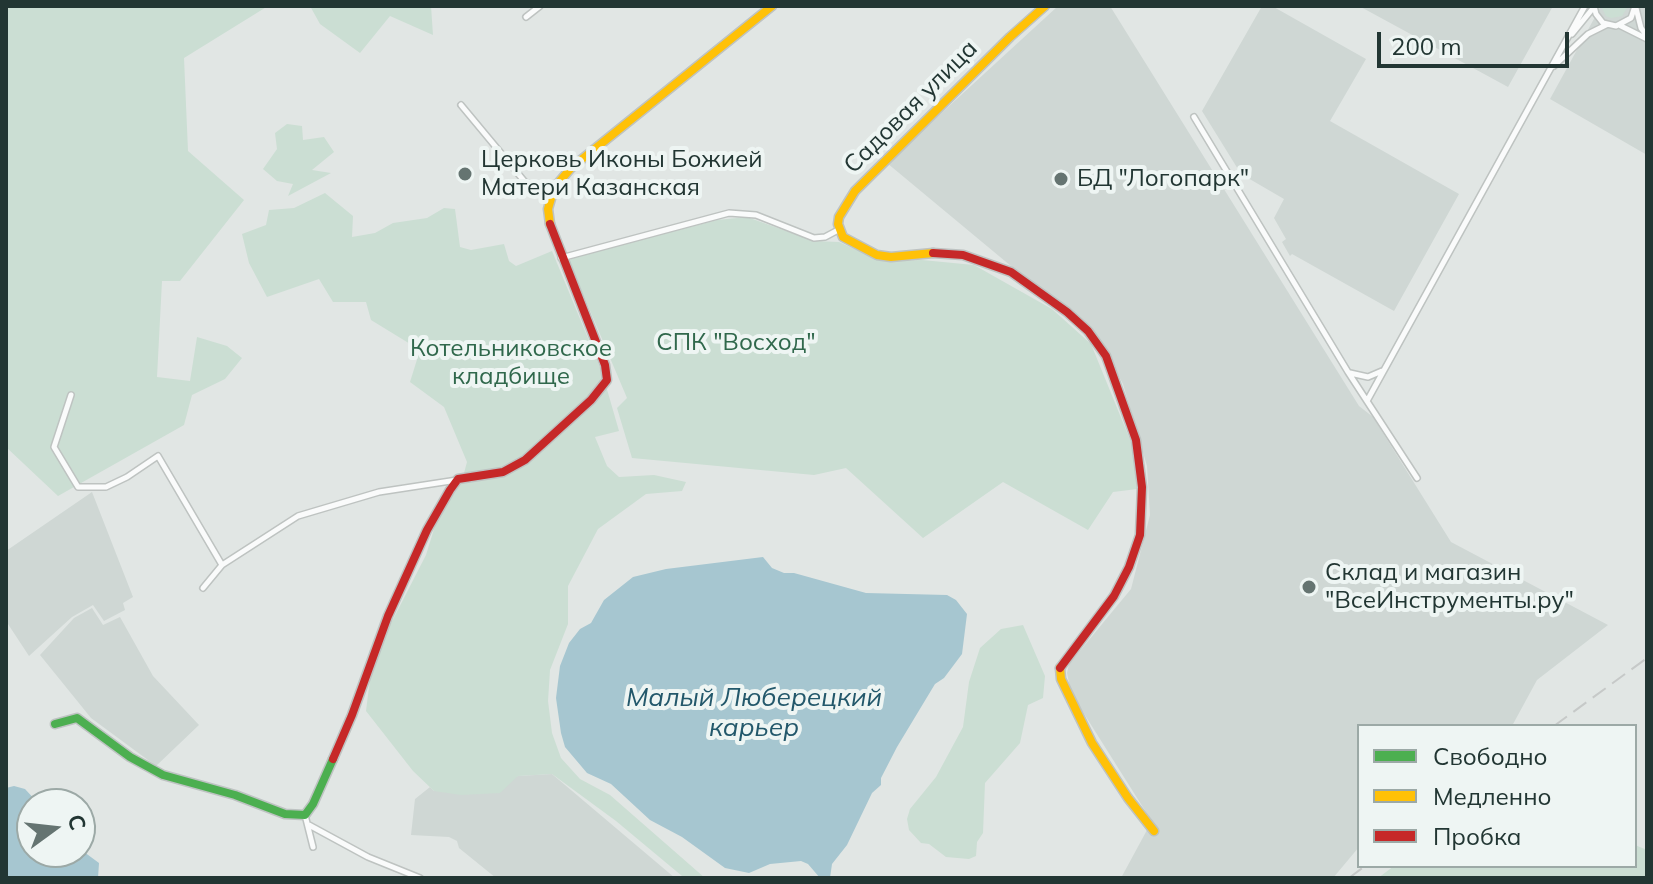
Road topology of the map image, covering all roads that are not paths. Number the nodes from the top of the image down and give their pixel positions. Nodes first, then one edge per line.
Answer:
1 (540, 6) edge
2 (772, 6) edge
3 (1045, 6) edge
4 (1585, 6) edge
5 (1594, 6) edge
6 (1635, 6) edge
7 (526, 17) dead end
8 (1606, 25) junction
9 (1620, 25) junction
10 (1647, 38) edge
11 (1564, 44) junction
12 (1542, 83) junction
13 (461, 105) dead end
14 (1194, 117) dead end
15 (551, 194) junction
16 (840, 229) junction
17 (561, 258) junction
18 (1388, 365) junction
19 (1348, 372) junction
20 (71, 395) dead end
21 (1367, 401) junction
22 (1417, 478) dead end
23 (458, 479) junction
24 (222, 565) junction
25 (203, 588) dead end
26 (55, 724) dead end
27 (305, 815) junction
28 (309, 825) junction
29 (1154, 831) dead end
30 (313, 847) dead end
31 (420, 878) edge

1 - 7 street
2 - 15 street
3 - 16 street, Садовая улица
4 - 11 street
5 - 8 street
5 - 11 street
6 - 9 street
6 - 10 street
8 - 9 street
8 - 12 street
9 - 10 street
11 - 12 street
12 - 18 street
13 - 15 street
14 - 19 street
15 - 17 street
16 - 17 street
16 - 29 street
17 - 23 street
18 - 19 street
18 - 21 street
19 - 21 street
20 - 24 street
21 - 22 street
23 - 24 street
23 - 27 street
24 - 25 street
26 - 27 street
27 - 28 street
28 - 30 street
28 - 31 street

